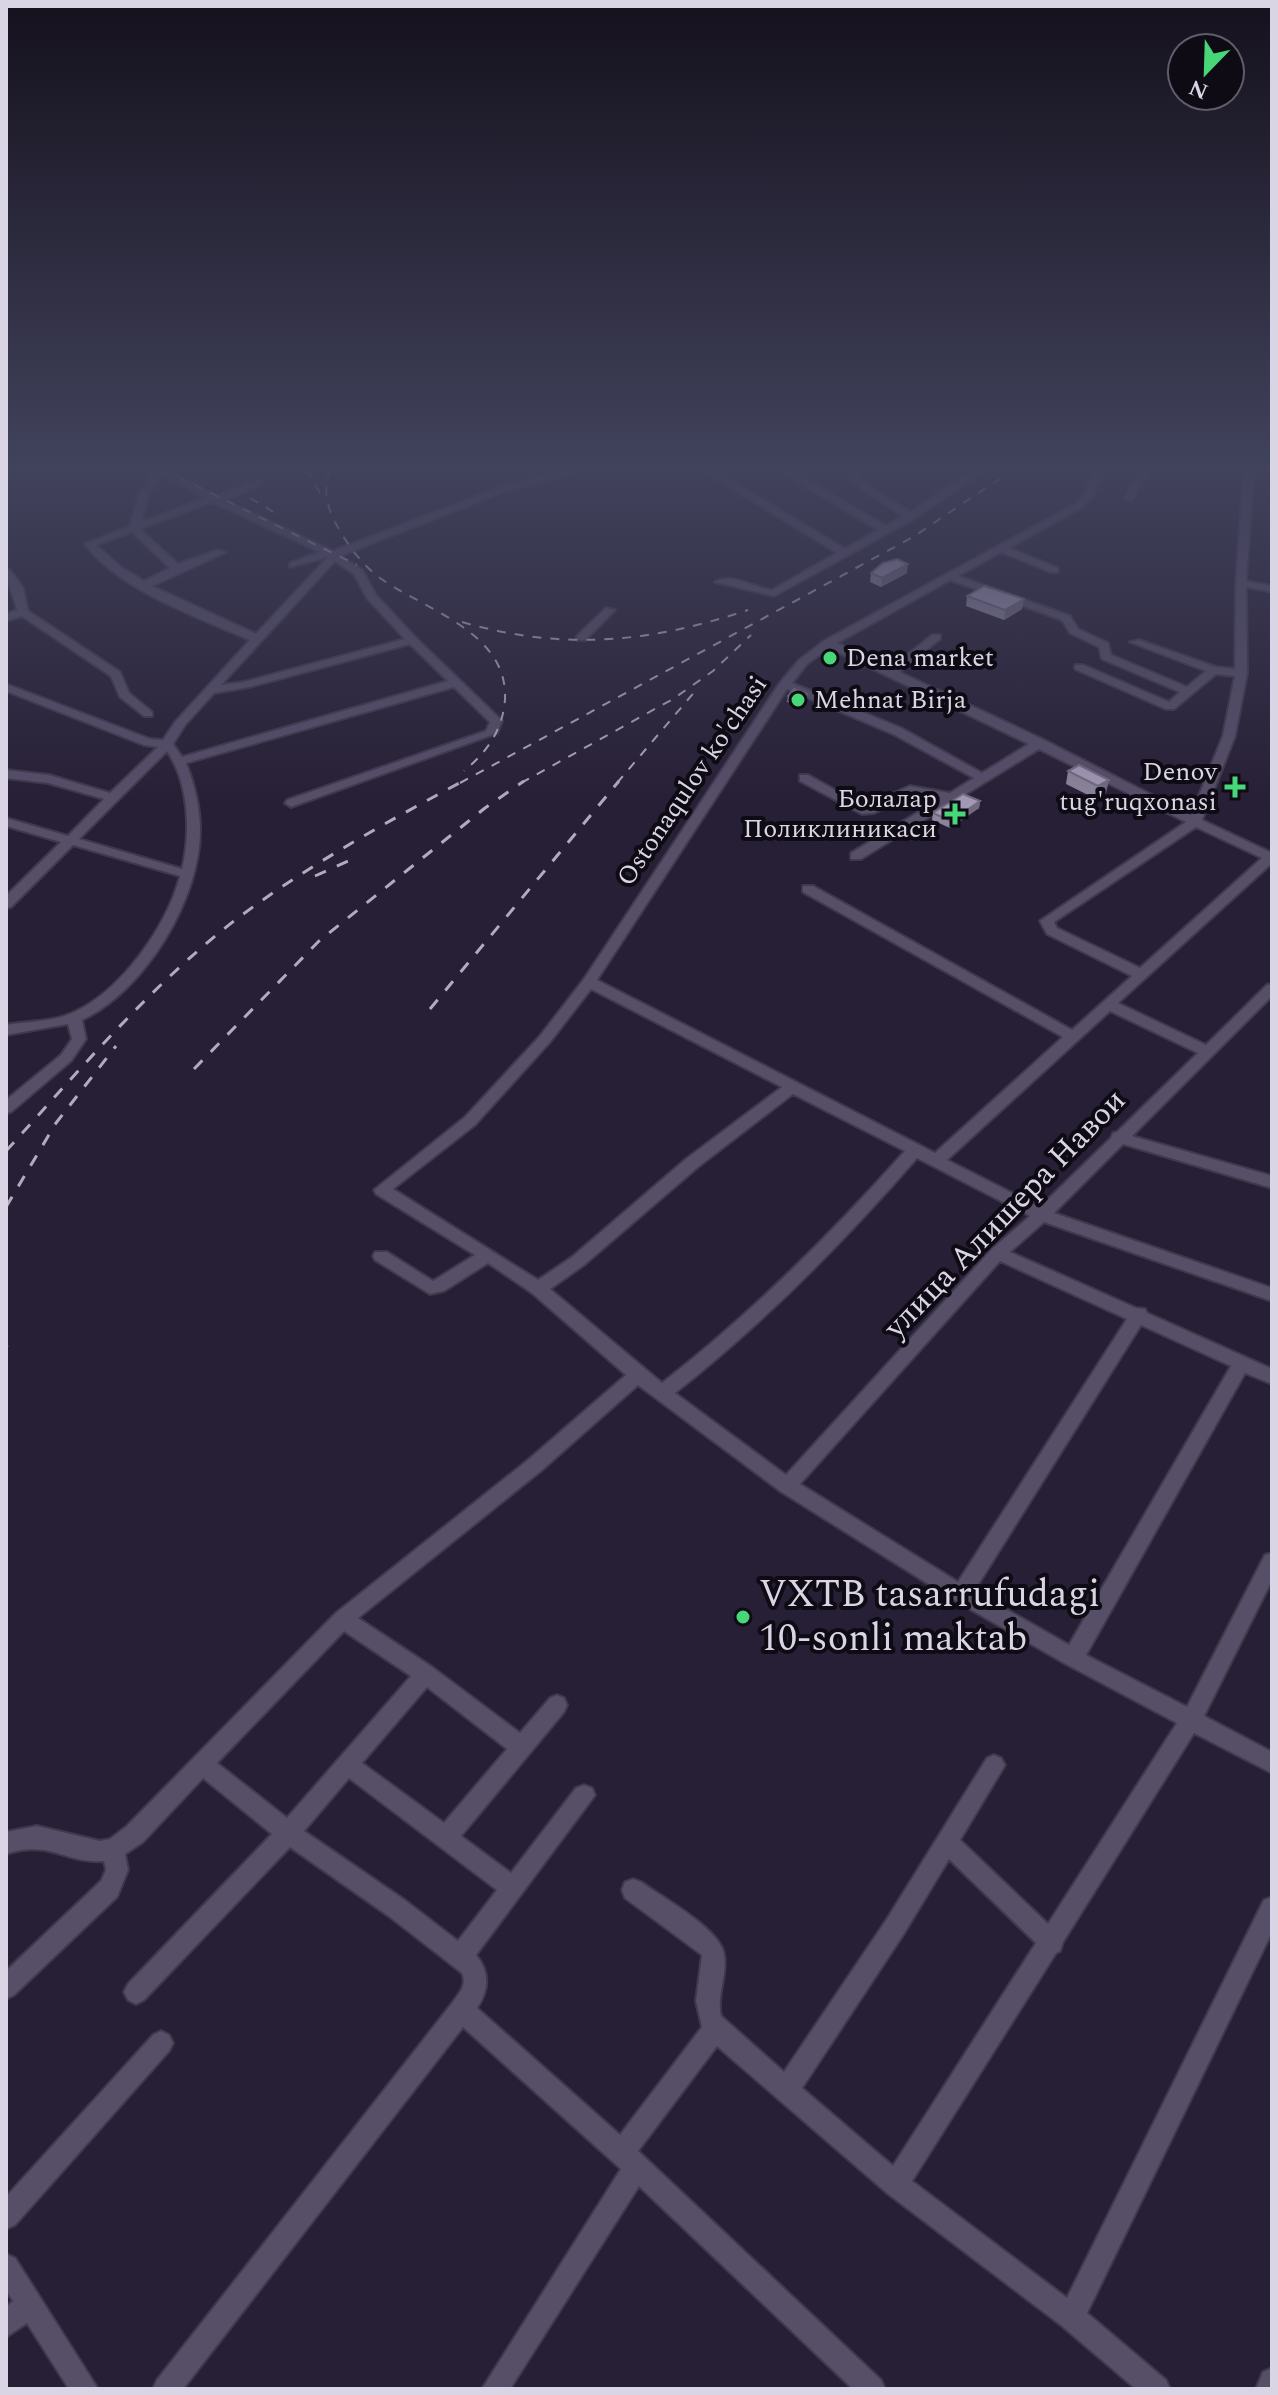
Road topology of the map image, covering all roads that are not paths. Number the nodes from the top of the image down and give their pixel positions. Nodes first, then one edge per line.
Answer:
1 (13, 581) edge
2 (138, 581) edge
3 (153, 581) edge
4 (308, 581) edge
5 (364, 581) edge
6 (794, 581) edge
7 (943, 581) edge
8 (961, 581) edge
9 (720, 582) dead end
10 (1241, 583) joint
11 (145, 585) junction
12 (1272, 589) edge
13 (610, 610) dead end
14 (23, 612) junction
15 (6, 618) edge
16 (936, 637) dead end
17 (581, 638) dead end
18 (257, 639) junction
19 (412, 640) junction
20 (1135, 642) dead end
21 (828, 643) junction
22 (1079, 667) dead end
23 (1214, 670) junction
24 (892, 672) junction
25 (1241, 673) junction
26 (455, 683) junction
27 (785, 684) junction
28 (6, 687) edge
29 (210, 690) junction
30 (1189, 692) junction
31 (148, 714) dead end
32 (1040, 743) junction
33 (167, 744) junction
34 (180, 761) junction
35 (6, 774) edge
36 (804, 778) dead end
37 (982, 778) junction
38 (952, 797) junction
39 (113, 798) junction
40 (291, 803) dead end
41 (6, 822) edge
42 (1195, 822) junction
43 (70, 841) junction
44 (856, 856) dead end
45 (1272, 857) edge
46 (187, 874) junction
47 (808, 889) dead end
48 (6, 904) edge
49 (1142, 975) junction
50 (589, 982) junction
51 (1272, 988) edge
52 (1108, 1004) junction
53 (74, 1018) junction
54 (6, 1030) edge
55 (1072, 1036) junction
56 (1207, 1051) junction
57 (792, 1087) junction
58 (6, 1108) edge
59 (1118, 1137) junction
60 (914, 1151) junction
61 (936, 1161) junction
62 (1272, 1182) edge
63 (1042, 1215) junction
64 (998, 1253) junction
65 (488, 1255) junction
66 (381, 1256) dead end
67 (538, 1289) junction
68 (1272, 1295) edge
69 (1139, 1314) junction
70 (1242, 1363) junction
71 (638, 1375) junction
72 (1272, 1377) edge
73 (662, 1393) junction
74 (787, 1486) junction
75 (1272, 1561) edge
76 (961, 1594) junction
77 (343, 1619) junction
78 (1073, 1658) junction
79 (425, 1674) junction
80 (557, 1705) dead end
81 (1192, 1718) junction
82 (522, 1747) junction
83 (1272, 1763) edge
84 (203, 1765) junction
85 (348, 1765) junction
86 (994, 1765) dead end
87 (584, 1795) dead end
88 (288, 1833) junction
89 (446, 1838) junction
90 (947, 1842) junction
91 (6, 1843) edge
92 (113, 1849) junction
93 (513, 1888) junction
94 (633, 1890) dead end
95 (1272, 1908) edge
96 (1052, 1943) junction
97 (460, 1957) junction
98 (6, 1987) edge
99 (136, 1992) dead end
100 (461, 2010) junction
101 (715, 2029) junction
102 (161, 2043) dead end
103 (786, 2090) junction
104 (628, 2160) junction
105 (896, 2184) junction
106 (6, 2216) edge
107 (6, 2267) edge
108 (29, 2304) junction
109 (1071, 2317) junction
110 (6, 2324) edge
111 (1272, 2381) edge
112 (85, 2389) edge
113 (166, 2389) edge
114 (495, 2389) edge
115 (872, 2389) edge
116 (1157, 2389) edge
117 (1269, 2389) edge

1 - 14 street
2 - 11 street
3 - 11 street
4 - 18 street
5 - 19 street
6 - 9 street
7 - 21 street, Ostonaqulov ko'chasi
8 - 30 street
10 - 12 street
10 - 25 street
11 - 18 street
13 - 17 street
14 - 15 street
14 - 31 street
16 - 24 street
18 - 29 street
19 - 26 street
19 - 29 street
20 - 23 street
21 - 24 street
21 - 27 street, Ostonaqulov ko'chasi
22 - 30 street
23 - 25 street
23 - 30 street
24 - 32 street
25 - 42 street
26 - 34 street
26 - 40 street
27 - 37 street
27 - 50 street, Ostonaqulov ko'chasi
28 - 33 street
29 - 33 street
32 - 37 street
32 - 42 street
33 - 34 street
33 - 39 street
34 - 46 street
35 - 39 street
36 - 38 street
37 - 38 street
38 - 44 street
39 - 43 street
41 - 43 street
42 - 45 street
42 - 49 street
43 - 46 street
43 - 48 street
45 - 49 street
46 - 53 street
47 - 55 street
49 - 52 street
50 - 57 street
50 - 65 street, Ostonaqulov ko'chasi
51 - 56 street, улица Алишера Навои
52 - 55 street
52 - 56 street
53 - 54 street
53 - 58 street
55 - 61 street
56 - 59 street, улица Алишера Навои
57 - 60 street
57 - 67 street
59 - 62 street
59 - 63 street, улица Алишера Навои
60 - 61 street
60 - 73 street
61 - 63 street
63 - 64 street, улица Алишера Навои
63 - 68 street
64 - 69 street
64 - 74 street, улица Алишера Навои
65 - 66 street
65 - 67 street
67 - 71 street
69 - 70 street
69 - 76 street
70 - 72 street
70 - 78 street
71 - 73 street
71 - 77 street
73 - 74 street
74 - 76 street
75 - 81 street
76 - 78 street
77 - 79 street
77 - 84 street
78 - 81 street
79 - 82 street
79 - 85 street
80 - 82 street
81 - 83 street
81 - 96 street
82 - 89 street
84 - 88 street
84 - 92 street
85 - 88 street
85 - 89 street
86 - 90 street
87 - 93 street
88 - 97 street
88 - 99 street
89 - 93 street
90 - 96 street
90 - 103 street
91 - 92 street
92 - 98 street
93 - 97 street
94 - 101 street
95 - 109 street
96 - 105 street
97 - 100 street
100 - 104 street
100 - 113 street
101 - 103 street
101 - 104 street
102 - 106 street
103 - 105 street
104 - 114 street
104 - 115 street
105 - 109 street
107 - 108 street
108 - 110 street
108 - 112 street
109 - 116 street
111 - 117 street

